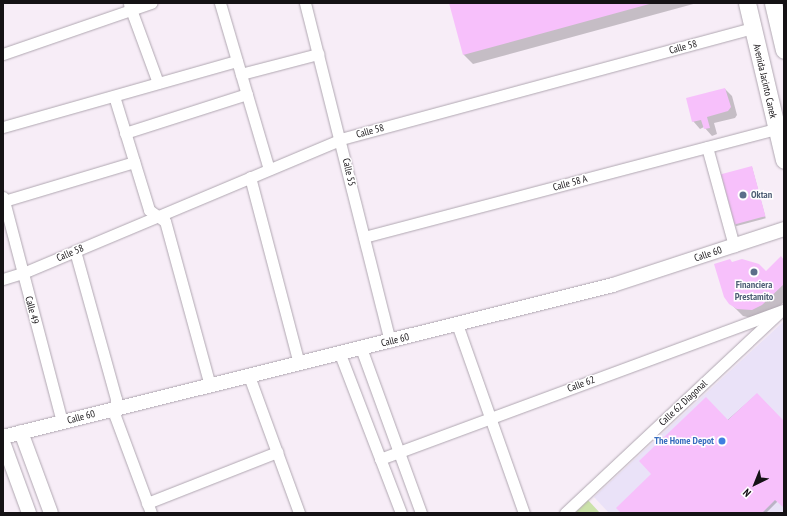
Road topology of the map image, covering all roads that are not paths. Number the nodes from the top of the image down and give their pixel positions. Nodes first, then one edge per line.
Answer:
1 (151, 3) edge
2 (220, 3) edge
3 (305, 3) edge
4 (747, 3) edge
5 (773, 3) edge
6 (130, 6) edge
7 (753, 28) junction
8 (784, 50) edge
9 (3, 54) edge
10 (318, 54) junction
11 (237, 61) junction
12 (241, 74) junction
13 (158, 83) junction
14 (247, 94) junction
15 (114, 96) junction
16 (3, 127) edge
17 (776, 129) junction
18 (126, 133) junction
19 (341, 139) junction
20 (707, 147) junction
21 (784, 160) edge
22 (134, 162) junction
23 (269, 169) junction
24 (250, 177) junction
25 (3, 199) edge
26 (157, 216) junction
27 (784, 229) edge
28 (364, 237) junction
29 (734, 246) junction
30 (75, 251) junction
31 (23, 273) junction
32 (3, 279) edge
33 (783, 309) edge
34 (457, 324) junction
35 (390, 341) junction
36 (361, 348) junction
37 (340, 354) junction
38 (299, 364) junction
39 (249, 376) junction
40 (210, 386) junction
41 (115, 408) junction
42 (489, 419) junction
43 (62, 422) junction
44 (21, 432) junction
45 (3, 437) edge
46 (3, 442) edge
47 (278, 452) junction
48 (399, 452) junction
49 (380, 459) junction
50 (149, 508) edge
51 (30, 513) edge
52 (52, 513) edge
53 (299, 513) edge
54 (400, 513) edge
55 (422, 513) edge
56 (524, 513) edge
57 (565, 513) edge

1 - 6 street
2 - 11 street
3 - 10 street, Calle 55
4 - 7 main road, Avenida Jacinto Canek
5 - 8 main road
6 - 9 street
6 - 13 street
7 - 17 main road, Avenida Jacinto Canek
7 - 19 street, Calle 58
10 - 12 street
10 - 19 street, Calle 55
11 - 12 street
11 - 13 street
12 - 14 street
13 - 15 street
14 - 18 street
14 - 23 street
15 - 16 street
15 - 18 street
17 - 20 street, Calle 58 A
17 - 21 main road, Avenida Jacinto Canek
18 - 22 street
19 - 23 street, Calle 58
19 - 28 street, Calle 55
20 - 28 street, Calle 58 A
20 - 29 street
22 - 25 street
22 - 26 street
23 - 24 street, Calle 58
24 - 26 street, Calle 58
24 - 38 street
25 - 31 street, Calle 49
26 - 30 street, Calle 58
26 - 40 street
27 - 29 street, Calle 60
28 - 35 street, Calle 55
29 - 34 street, Calle 60
30 - 31 street, Calle 58
30 - 41 street
31 - 32 street, Calle 58
31 - 43 street, Calle 49
33 - 42 street, Calle 62
33 - 57 street, Calle 62 Diagonal
34 - 35 street, Calle 60
34 - 42 street
35 - 36 street, Calle 60
36 - 37 street, Calle 60
36 - 48 street
37 - 38 street, Calle 60
37 - 49 street
38 - 39 street, Calle 60
39 - 40 street, Calle 60
39 - 47 street
40 - 41 street, Calle 60
41 - 43 street, Calle 60
41 - 50 street
42 - 48 street, Calle 62
42 - 56 street
43 - 44 street, Calle 60
44 - 45 street, Calle 60
44 - 52 street
46 - 51 street
47 - 50 street
47 - 53 street
48 - 49 street, Calle 62
48 - 55 street
49 - 54 street

